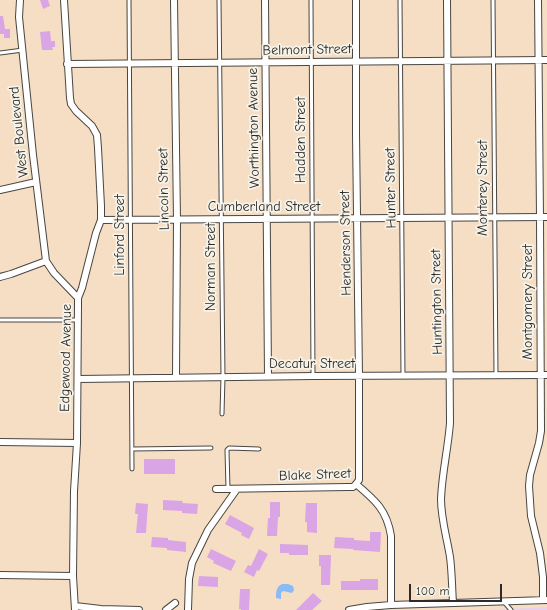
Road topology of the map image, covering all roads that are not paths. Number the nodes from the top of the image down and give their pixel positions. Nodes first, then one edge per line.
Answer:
1 (20, 0) edge
2 (64, 0) edge
3 (129, 0) edge
4 (174, 0) edge
5 (219, 0) edge
6 (265, 0) edge
7 (311, 0) edge
8 (356, 0) edge
9 (400, 0) edge
10 (447, 0) edge
11 (493, 0) edge
12 (538, 0) edge
13 (23, 50) junction
14 (0, 53) edge
15 (494, 60) junction
16 (538, 60) junction
17 (547, 60) edge
18 (400, 61) junction
19 (448, 61) junction
20 (266, 62) junction
21 (311, 62) junction
22 (356, 62) junction
23 (175, 63) junction
24 (220, 63) junction
25 (68, 64) junction
26 (129, 64) junction
27 (36, 182) junction
28 (0, 190) edge
29 (494, 217) junction
30 (540, 217) junction
31 (547, 217) edge
32 (312, 218) junction
33 (358, 218) junction
34 (402, 218) junction
35 (448, 218) junction
36 (222, 219) junction
37 (267, 219) junction
38 (101, 220) junction
39 (131, 220) junction
40 (177, 220) junction
41 (46, 261) junction
42 (0, 277) edge
43 (78, 298) junction
44 (0, 320) edge
45 (78, 320) junction
46 (496, 375) junction
47 (544, 375) edge
48 (268, 376) junction
49 (313, 376) junction
50 (359, 376) junction
51 (403, 376) junction
52 (450, 376) junction
53 (176, 377) junction
54 (223, 377) junction
55 (131, 378) junction
56 (78, 379) junction
57 (222, 414) dead end
58 (0, 442) edge
59 (77, 443) junction
60 (211, 448) dead end
61 (132, 449) junction
62 (259, 449) dead end
63 (132, 469) dead end
64 (356, 484) junction
65 (237, 488) junction
66 (216, 489) dead end
67 (228, 489) junction
68 (0, 575) edge
69 (72, 576) junction
70 (545, 600) edge
71 (503, 602) junction
72 (452, 603) junction
73 (175, 604) dead end
74 (391, 605) junction
75 (75, 608) edge
76 (411, 608) edge
77 (139, 610) edge
78 (166, 610) edge
79 (188, 610) edge
80 (349, 610) edge
81 (511, 610) edge

1 - 13 street, West Boulevard
2 - 25 street, Edgewood Avenue
3 - 26 lane, Linford Street
4 - 23 street, Lincoln Street
5 - 24 lane, Norman Street
6 - 20 street, Worthington Avenue
7 - 21 lane, Hadden Street
8 - 22 street, Henderson Street
9 - 18 lane, Hunter Street
10 - 19 street, Huntington Street
11 - 15 lane, Monterey Street
12 - 16 street, Montgomery Street
13 - 14 lane
13 - 27 street, West Boulevard
15 - 16 street, Belmont Street
15 - 19 street, Belmont Street
15 - 29 lane, Monterey Street
16 - 17 street, Belmont Street
16 - 30 street, Montgomery Street
18 - 19 street, Belmont Street
18 - 22 street, Belmont Street
18 - 34 lane, Hunter Street
19 - 35 street, Huntington Street
20 - 21 street, Belmont Street
20 - 24 street, Belmont Street
20 - 37 street, Worthington Avenue
21 - 22 street, Belmont Street
21 - 32 lane, Hadden Street
22 - 33 street, Henderson Street
23 - 24 street, Belmont Street
23 - 26 street, Belmont Street
23 - 40 street, Lincoln Street
24 - 36 lane, Norman Street
25 - 26 street, Belmont Street
25 - 38 street, Edgewood Avenue
26 - 39 lane, Linford Street
27 - 28 street
27 - 41 street, West Boulevard
29 - 30 street, Cumberland Street
29 - 35 street, Cumberland Street
29 - 46 lane, Monterey Street
30 - 31 street, Cumberland Street
30 - 47 street, Montgomery Street
32 - 33 street, Cumberland Street
32 - 37 street, Cumberland Street
32 - 49 lane, Hadden Street
33 - 34 street, Cumberland Street
33 - 50 street, Henderson Street
34 - 35 street, Cumberland Street
34 - 51 lane, Hunter Street
35 - 52 street, Huntington Street
36 - 37 street, Cumberland Street
36 - 40 street, Cumberland Street
36 - 54 lane, Norman Street
37 - 48 street, Worthington Avenue
38 - 39 street, Cumberland Street
38 - 43 street, Edgewood Avenue
39 - 40 street, Cumberland Street
39 - 55 lane, Linford Street
40 - 53 street, Lincoln Street
41 - 42 street
41 - 43 street
43 - 45 street, Edgewood Avenue
44 - 45 lane
45 - 56 street, Edgewood Avenue
46 - 47 street, Decatur Street
46 - 52 street, Decatur Street
47 - 70 street, Montgomery Street
48 - 49 street, Decatur Street
48 - 54 street, Decatur Street
49 - 50 street, Decatur Street
50 - 51 street, Decatur Street
50 - 64 street, Henderson Street
51 - 52 street, Decatur Street
52 - 72 street, Huntington Street
53 - 54 street, Decatur Street
53 - 55 street, Decatur Street
54 - 57 lane, Norman Street
55 - 56 street, Decatur Street
55 - 61 lane, Linford Street
56 - 59 street, Edgewood Avenue
58 - 59 street
59 - 69 street, Edgewood Avenue
60 - 61 lane
61 - 63 lane, Linford Street
62 - 67 lane
64 - 65 street, Blake Street
64 - 74 street, Blake Street
65 - 67 street, Blake Street
65 - 79 street
66 - 67 street, Blake Street
68 - 69 street
69 - 75 street, Edgewood Avenue
70 - 71 street
71 - 72 street
71 - 81 lane
72 - 76 street
73 - 78 street
74 - 76 street
74 - 80 street
75 - 77 street

